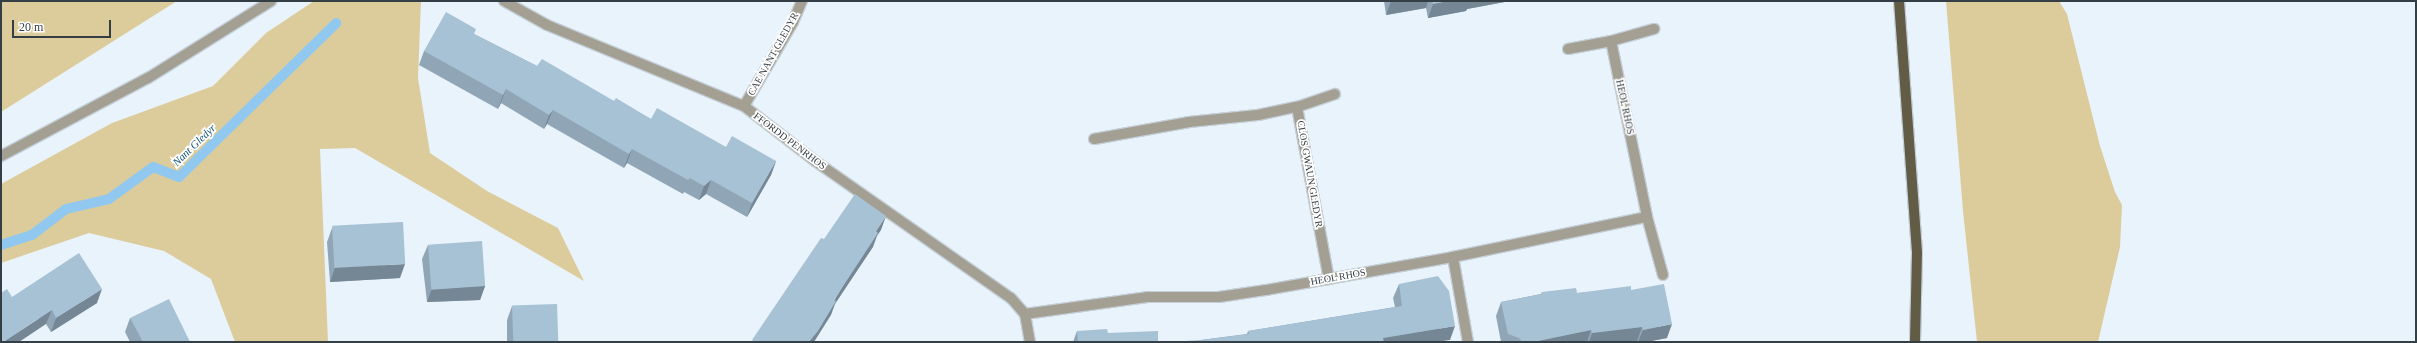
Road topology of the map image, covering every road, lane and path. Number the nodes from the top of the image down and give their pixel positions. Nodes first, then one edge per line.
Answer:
1 (271, 1) edge
2 (504, 1) edge
3 (802, 1) edge
4 (1899, 1) edge
5 (1654, 29) dead end
6 (1611, 41) junction
7 (1568, 49) dead end
8 (1335, 94) dead end
9 (744, 106) junction
10 (1297, 107) junction
11 (1094, 139) dead end
12 (1, 156) edge
13 (1647, 217) junction
14 (1453, 257) junction
15 (1663, 275) dead end
16 (1329, 279) junction
17 (1025, 314) junction
18 (1030, 342) edge
19 (1468, 342) edge
20 (1915, 342) edge

1 - 12 street
2 - 9 street, FFORDD PENRHOS
3 - 9 street, CAE NANT GLEDYR
4 - 20 main road
5 - 6 street
6 - 7 street
6 - 13 street, HEOL RHOS
8 - 10 street
9 - 17 street, FFORDD PENRHOS
10 - 11 street, CLOS GWAUN GLEDYR
10 - 16 street, CLOS GWAUN GLEDYR
13 - 14 street, HEOL RHOS
13 - 15 street, HEOL RHOS
14 - 16 street, HEOL RHOS
14 - 19 street
16 - 17 street, HEOL RHOS
17 - 18 street

